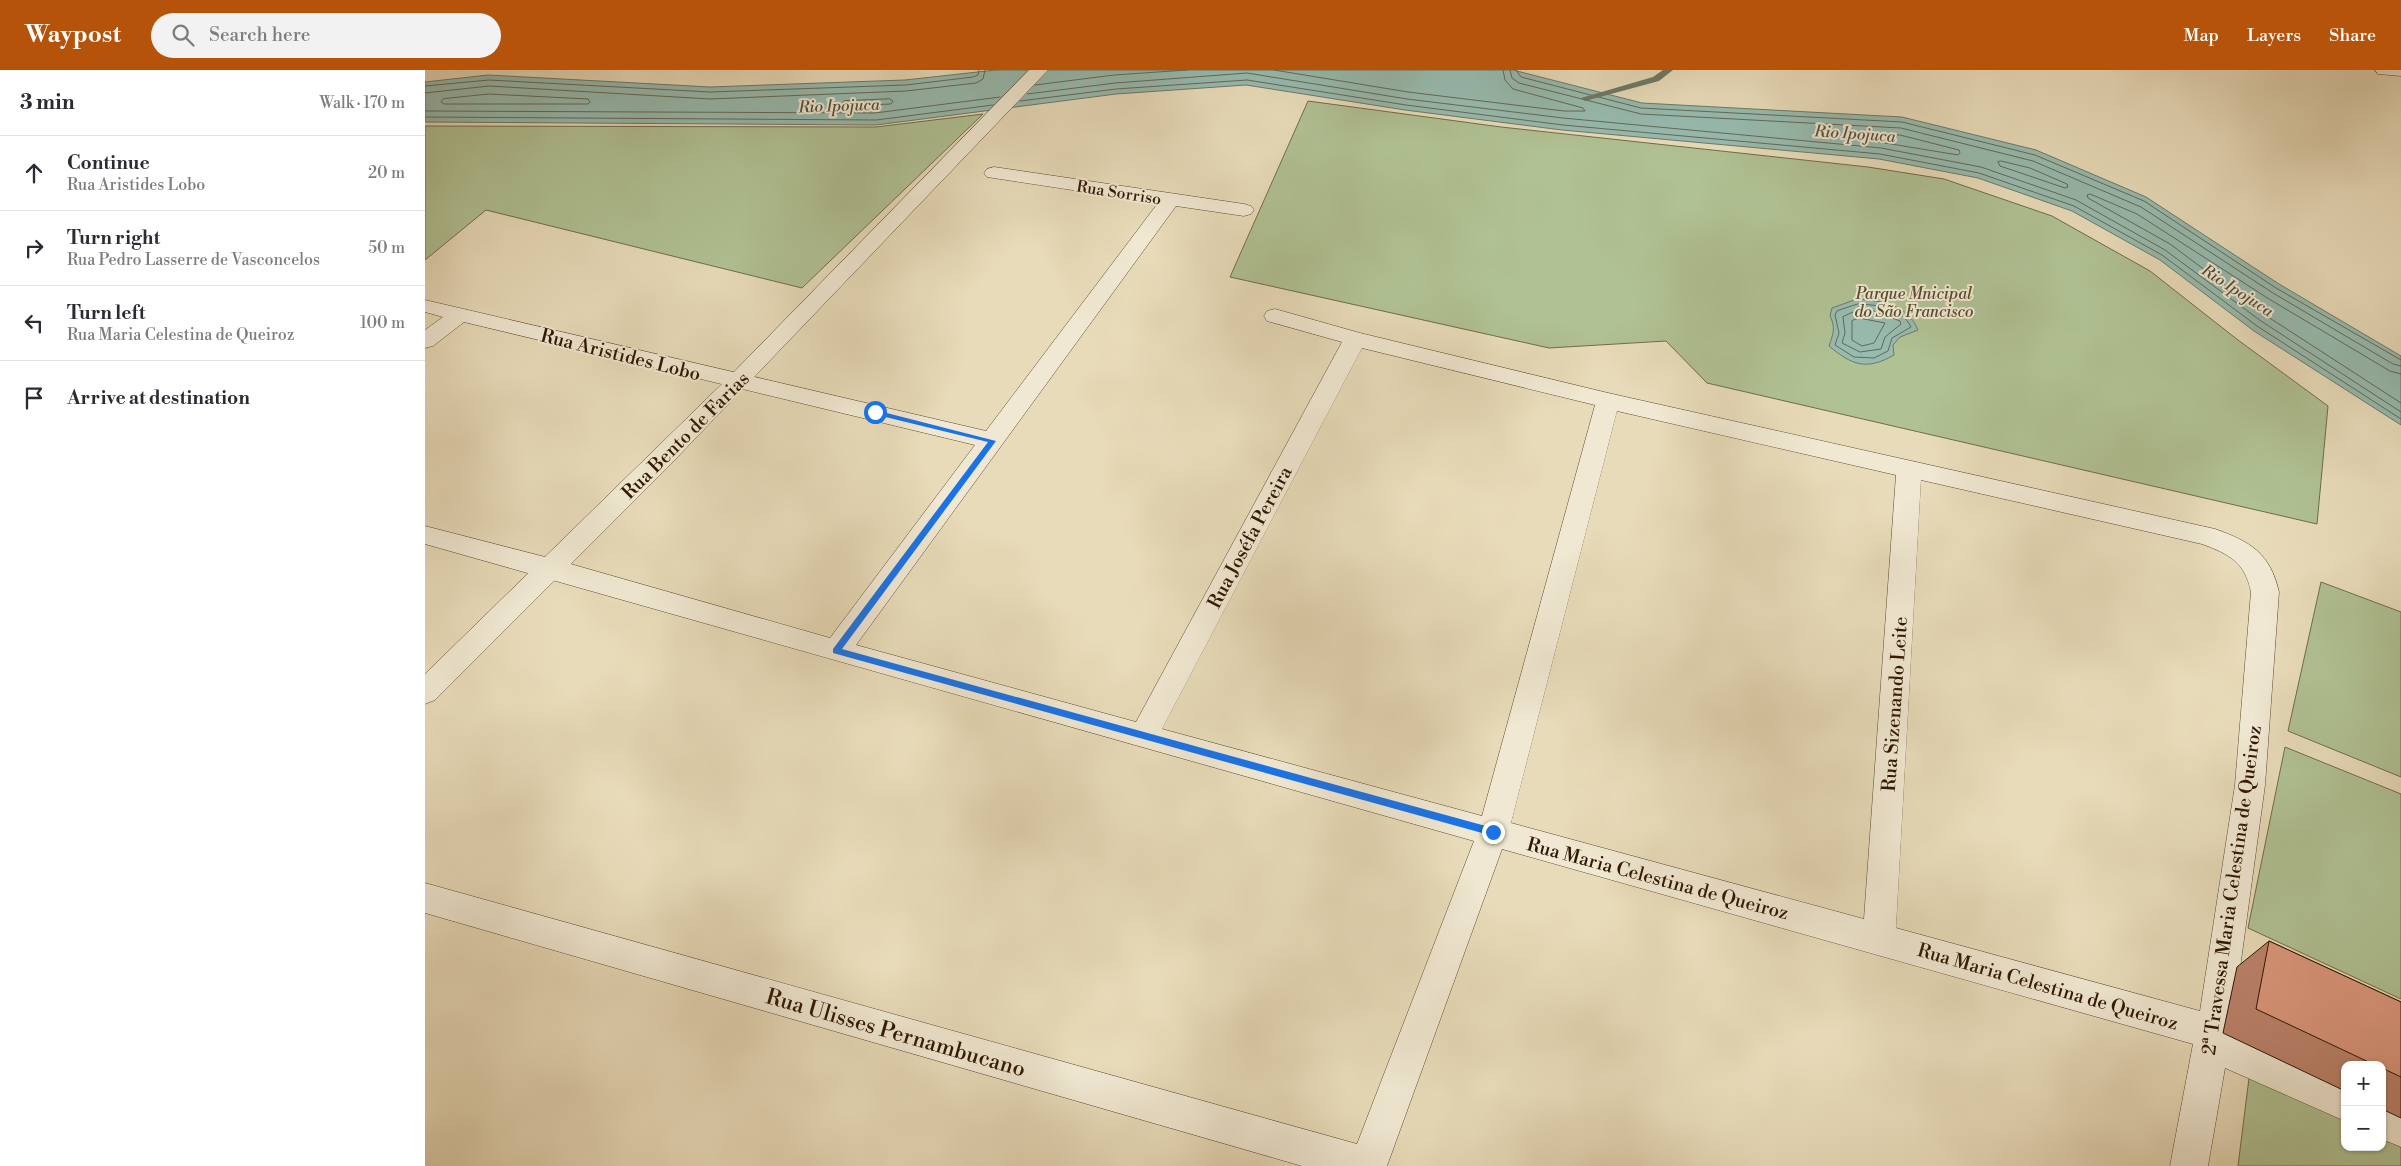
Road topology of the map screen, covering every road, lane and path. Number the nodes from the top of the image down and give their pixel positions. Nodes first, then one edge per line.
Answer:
1 (1039, 70) edge
2 (2384, 70) edge
3 (2401, 71) edge
4 (994, 173) dead end
5 (1170, 200) junction
6 (1244, 210) dead end
7 (425, 306) edge
8 (459, 315) junction
9 (1275, 316) dead end
10 (1355, 339) junction
11 (425, 341) edge
12 (738, 382) junction
13 (1608, 401) junction
14 (993, 441) junction
15 (1909, 469) junction
16 (425, 535) edge
17 (553, 568) junction
18 (836, 651) junction
19 (425, 692) edge
20 (1144, 735) junction
21 (1493, 832) junction
22 (425, 898) edge
23 (1879, 938) junction
24 (2212, 1038) junction
25 (2341, 1101) edge
26 (2386, 1122) edge
27 (2401, 1128) edge
28 (1368, 1166) edge
29 (2189, 1166) edge

1 - 12 street, Rua Bento de Farias
2 - 3 street
4 - 5 street, Rua Sorriso
5 - 6 street, Rua Sorriso
5 - 14 street
7 - 8 street, Rua Aristides Lobo
8 - 11 street
8 - 12 street, Rua Aristides Lobo
9 - 10 street
10 - 13 street
10 - 20 street, Rua Joséfa Pereira
12 - 14 street, Rua Aristides Lobo
12 - 17 street, Rua Bento de Farias
13 - 15 street
13 - 21 street
14 - 18 street
15 - 23 street, Rua Sizenando Leite
15 - 24 street, 2ª Travessa Maria Celestina de Queiroz
16 - 17 street, Rua Maria Celestina de Queiroz
17 - 18 street, Rua Maria Celestina de Queiroz
17 - 19 street, Rua Bento de Farias
18 - 20 street, Rua Maria Celestina de Queiroz
20 - 21 street, Rua Maria Celestina de Queiroz
21 - 23 street, Rua Maria Celestina de Queiroz
21 - 28 street
22 - 28 street, Rua Ulisses Pernambucano
23 - 24 street, Rua Maria Celestina de Queiroz
24 - 25 street, Rua Maria Celestina de Queiroz
24 - 29 street, 2ª Travessa Maria Celestina de Queiroz
26 - 27 street

